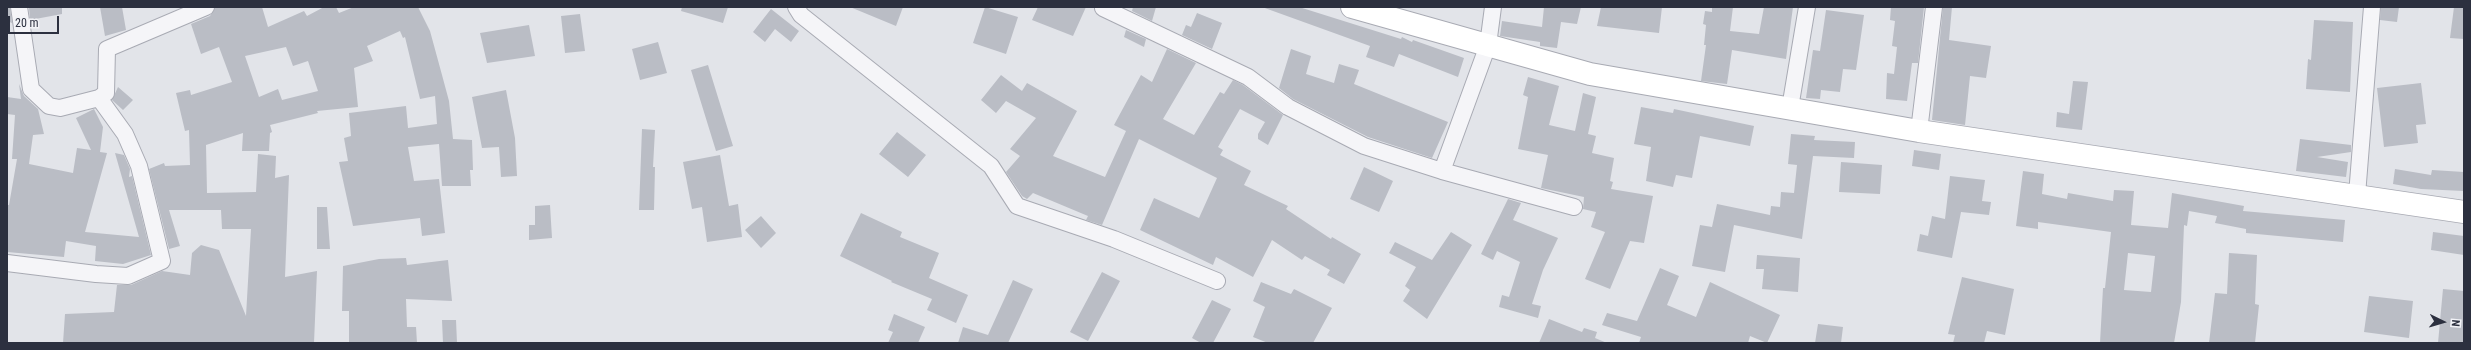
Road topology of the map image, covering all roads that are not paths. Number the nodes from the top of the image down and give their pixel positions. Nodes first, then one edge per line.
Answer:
1 (19, 7) edge
2 (206, 7) edge
3 (796, 7) edge
4 (1352, 7) edge
5 (1494, 7) edge
6 (1807, 7) edge
7 (1934, 7) edge
8 (2372, 7) edge
9 (1103, 8) edge
10 (1488, 46) junction
11 (99, 98) junction
12 (1790, 108) junction
13 (1919, 131) junction
14 (1442, 171) junction
15 (2357, 194) junction
16 (1574, 207) dead end
17 (2464, 212) edge
18 (7, 263) edge
19 (1217, 281) dead end

1 - 11 street
2 - 11 street
3 - 19 street
4 - 10 main road
5 - 10 street
6 - 12 street
7 - 13 street
8 - 15 street
9 - 14 street
10 - 12 main road
10 - 14 street
11 - 18 street
12 - 13 main road
13 - 15 main road
14 - 16 street
15 - 17 main road

